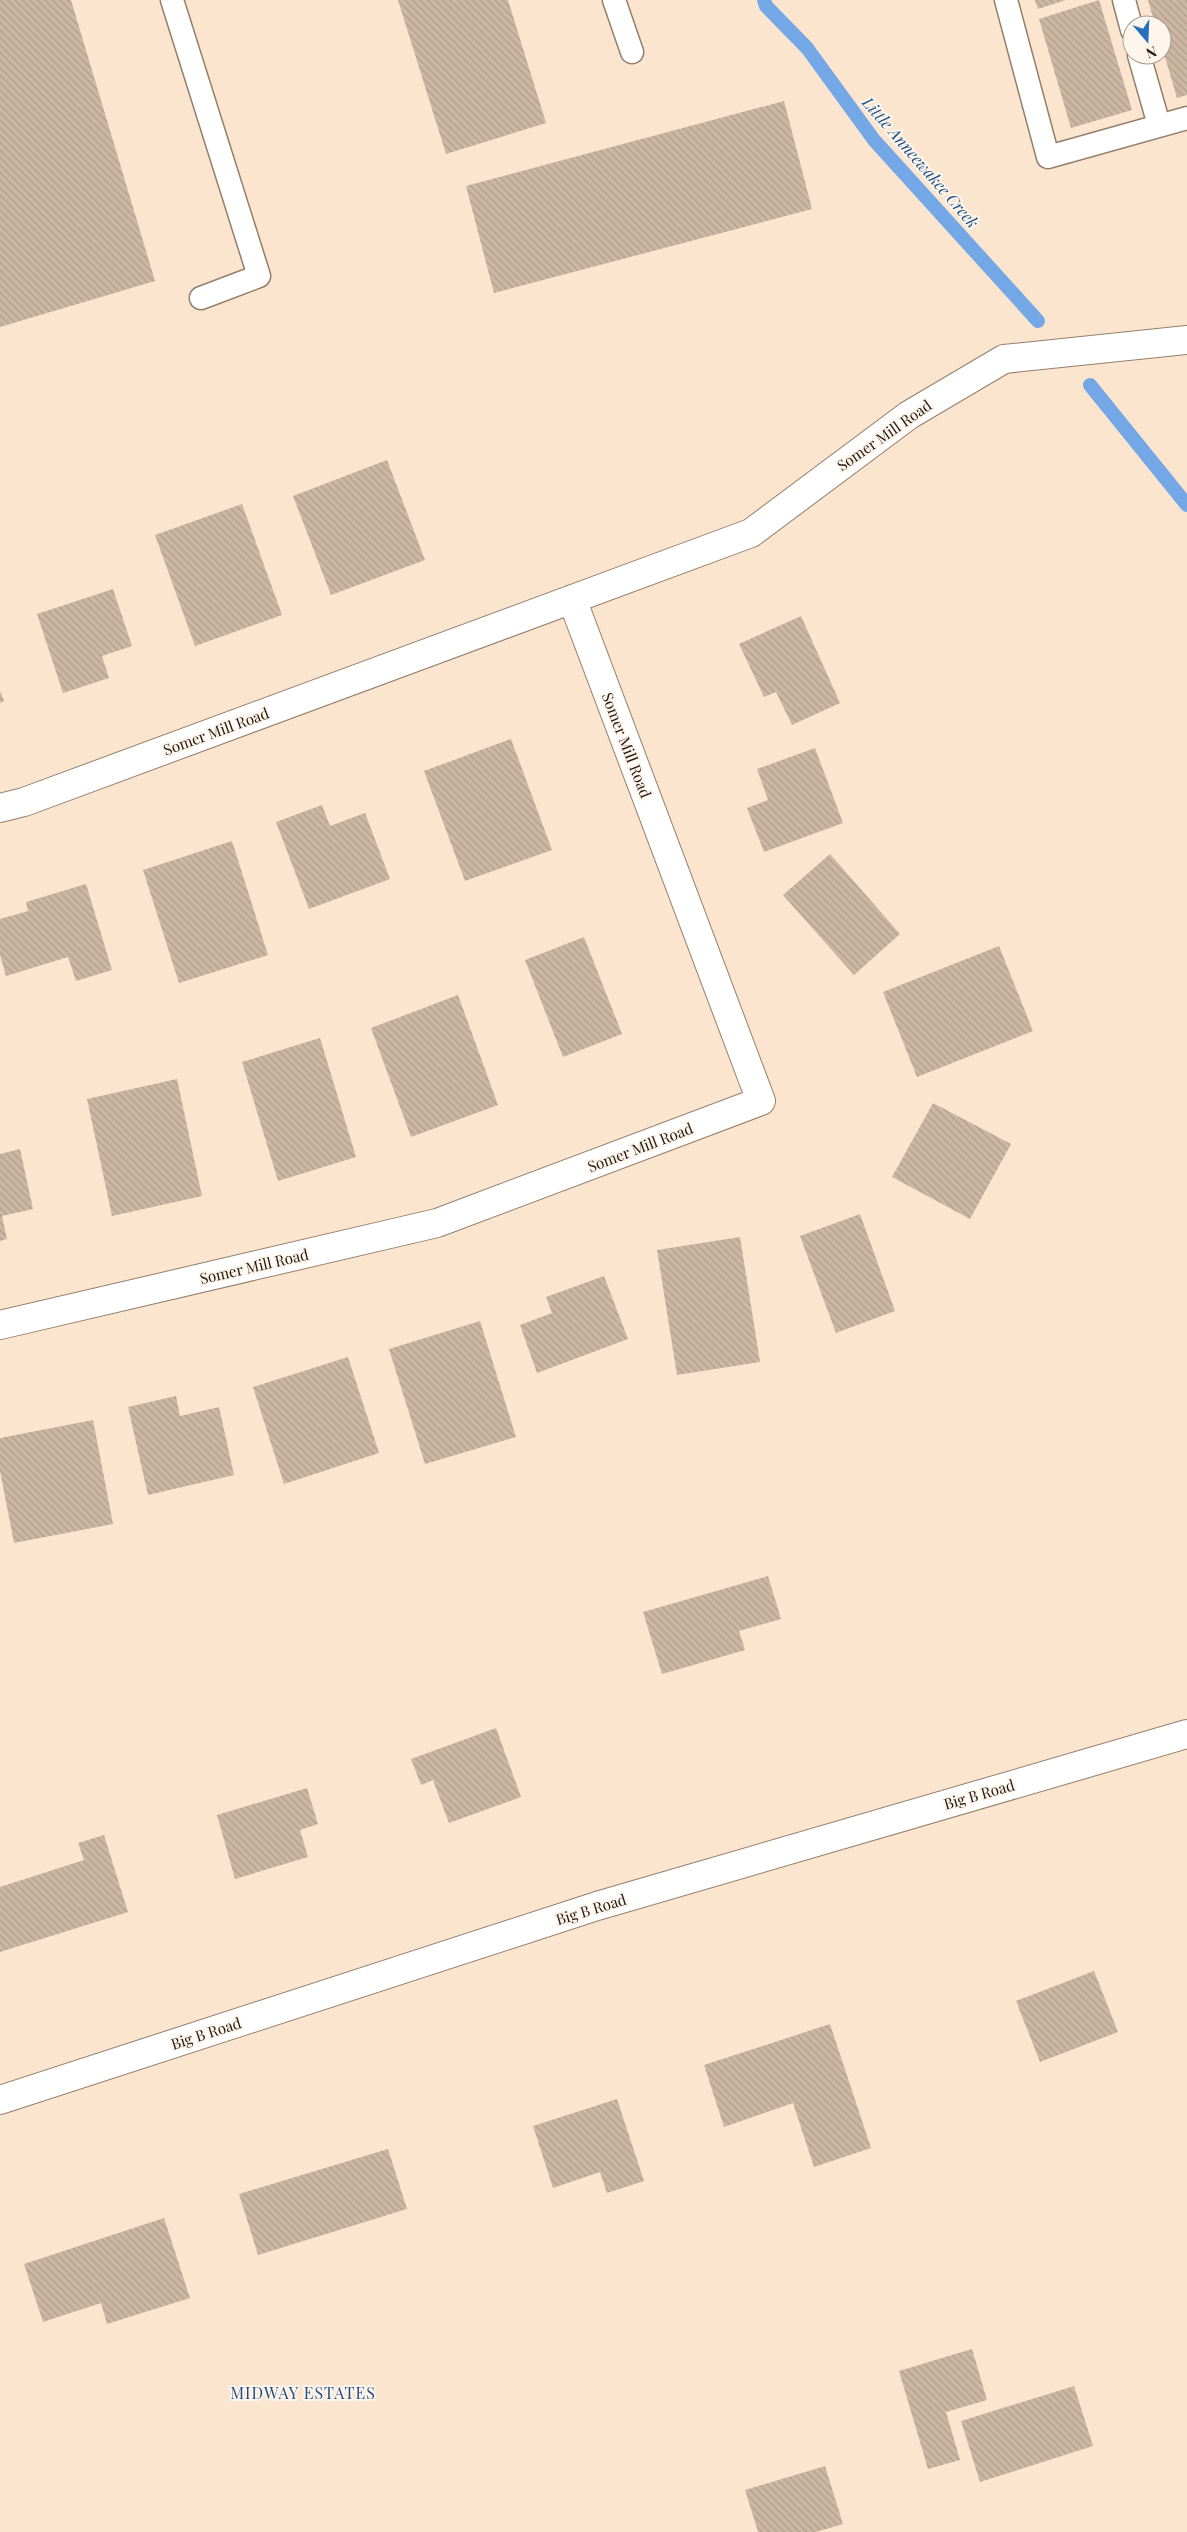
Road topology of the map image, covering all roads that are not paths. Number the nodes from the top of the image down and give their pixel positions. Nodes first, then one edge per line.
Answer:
1 (172, 0) edge
2 (614, 0) edge
3 (1006, 0) edge
4 (1124, 0) edge
5 (1128, 15) edge
6 (632, 52) dead end
7 (1142, 65) edge
8 (1187, 118) edge
9 (1159, 125) junction
10 (202, 298) dead end
11 (1187, 340) edge
12 (572, 599) junction
13 (0, 808) edge
14 (0, 1325) edge
15 (1187, 1734) edge
16 (0, 2100) edge

1 - 10 lane
2 - 6 lane
3 - 9 lane
4 - 5 lane
7 - 9 lane
8 - 9 lane
11 - 12 street, Somer Mill Road
12 - 13 street, Somer Mill Road
12 - 14 street, Somer Mill Road
15 - 16 street, Big B Road

